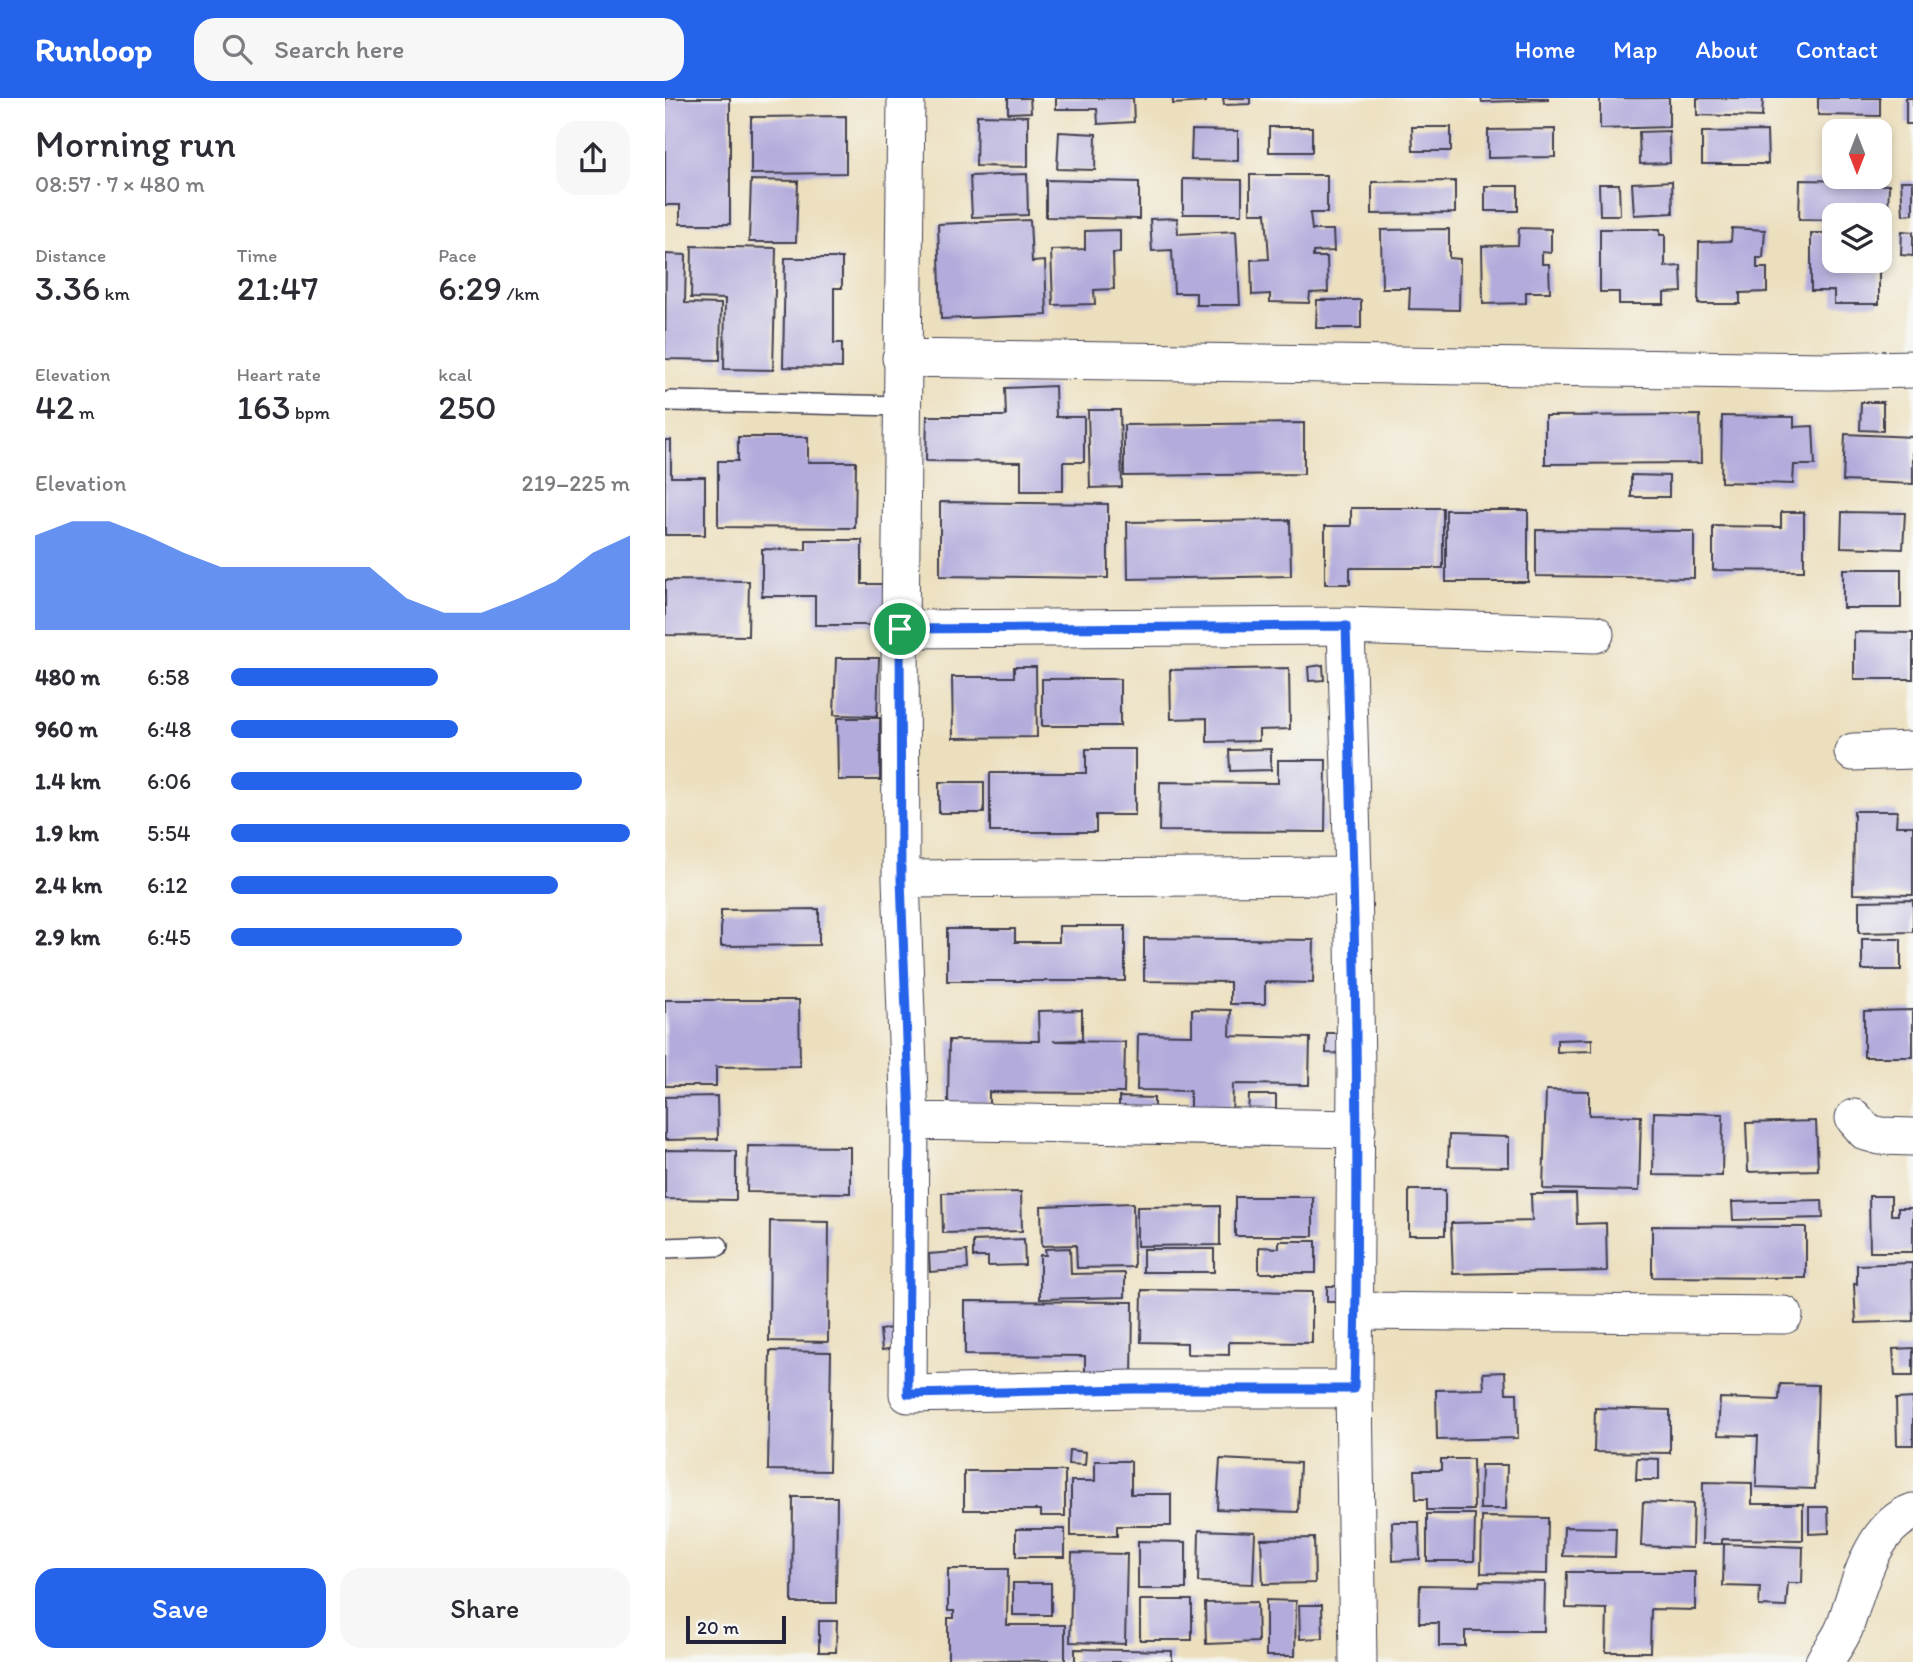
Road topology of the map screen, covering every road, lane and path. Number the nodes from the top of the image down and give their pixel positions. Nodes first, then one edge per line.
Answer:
1 (906, 98) edge
2 (901, 358) junction
3 (1913, 369) edge
4 (670, 401) dead end
5 (901, 406) junction
6 (1346, 626) junction
7 (900, 629) junction
8 (1595, 634) dead end
9 (1913, 750) edge
10 (1853, 752) dead end
11 (1353, 876) junction
12 (901, 879) junction
13 (1854, 1118) dead end
14 (910, 1121) junction
15 (1357, 1129) junction
16 (1913, 1136) edge
17 (718, 1246) dead end
18 (665, 1248) edge
19 (1356, 1311) junction
20 (1784, 1315) dead end
21 (1354, 1389) junction
22 (1913, 1512) edge
23 (1359, 1662) edge
24 (1824, 1662) edge

1 - 2 street
2 - 3 street
2 - 5 street
4 - 5 lane
5 - 7 street
6 - 7 street
6 - 8 street
6 - 11 street
7 - 12 street
9 - 10 street
11 - 12 street
11 - 15 street
12 - 14 street
13 - 16 street
14 - 15 street
14 - 21 street
15 - 19 street
17 - 18 lane
19 - 20 street
19 - 21 street
21 - 23 street
22 - 24 street

